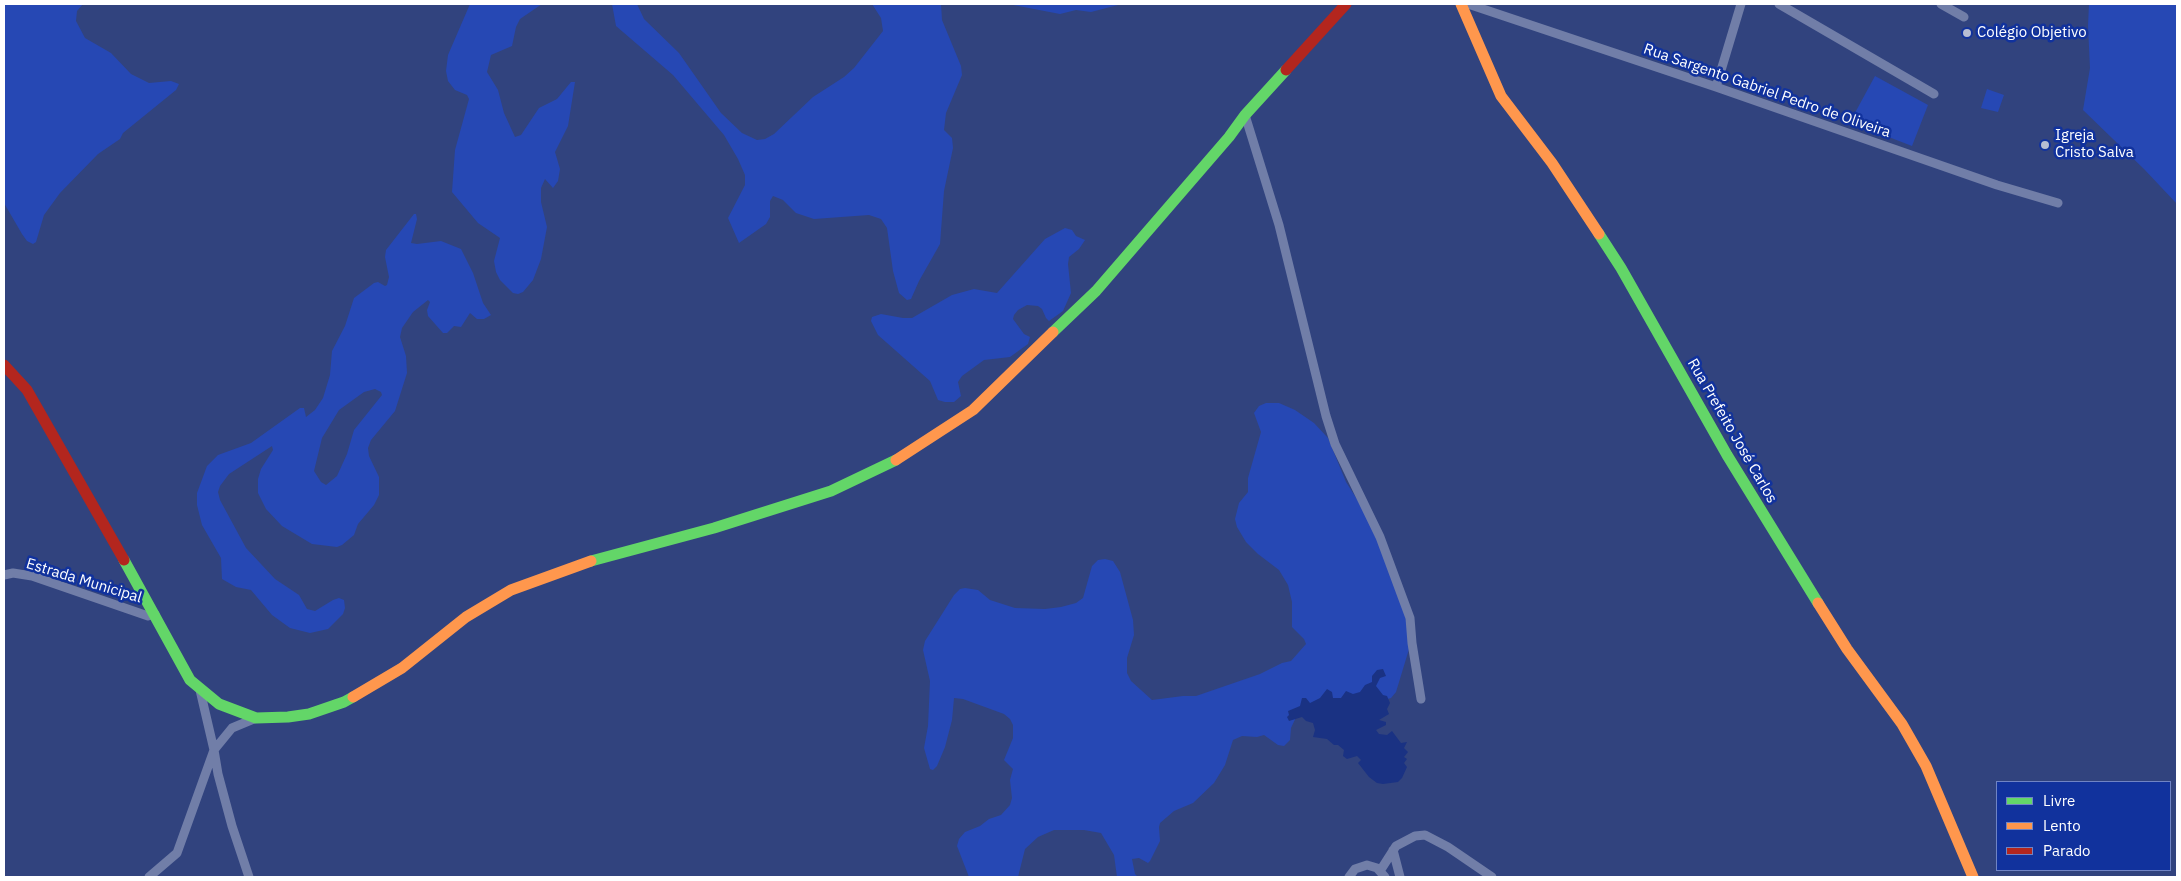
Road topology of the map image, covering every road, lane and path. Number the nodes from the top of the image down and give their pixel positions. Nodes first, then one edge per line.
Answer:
1 (1346, 4) edge
2 (1461, 4) edge
3 (1468, 4) edge
4 (1741, 4) edge
5 (1779, 4) edge
6 (1941, 4) edge
7 (1964, 17) dead end
8 (1716, 87) junction
9 (1934, 94) dead end
10 (1245, 115) junction
11 (2058, 204) dead end
12 (4, 365) edge
13 (4, 575) edge
14 (155, 614) junction
15 (200, 690) junction
16 (1421, 699) dead end
17 (256, 718) junction
18 (214, 750) junction
19 (1393, 850) junction
20 (1382, 874) edge
21 (149, 877) edge
22 (249, 877) edge
23 (1349, 877) edge
24 (1400, 877) edge
25 (1492, 877) edge
26 (1973, 877) edge

1 - 10 street
2 - 26 street, Rua Prefeito José Carlos
3 - 8 street, Rua Sargento Gabriel Pedro de Oliveira
4 - 8 street
5 - 9 street
6 - 7 street
8 - 11 street, Rua Sargento Gabriel Pedro de Oliveira
10 - 16 street
10 - 17 street
12 - 14 street
13 - 14 street, Estrada Municipal
14 - 15 street
15 - 17 street
15 - 18 street
17 - 18 street
18 - 21 street
18 - 22 street
19 - 20 street
19 - 24 street
19 - 25 street
20 - 23 street

